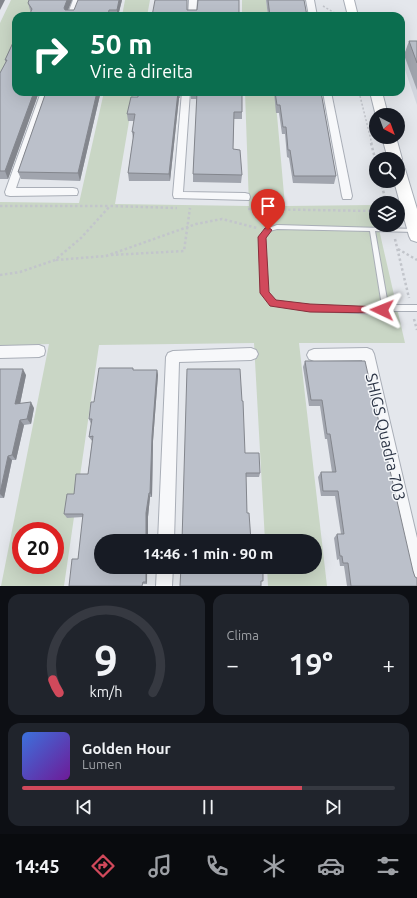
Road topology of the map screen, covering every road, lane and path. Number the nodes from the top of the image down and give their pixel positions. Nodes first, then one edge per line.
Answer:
1 (77, 0) edge
2 (193, 0) edge
3 (310, 0) edge
4 (349, 0) edge
5 (322, 5) dead end
6 (72, 12) edge
7 (192, 12) edge
8 (312, 12) edge
9 (333, 12) edge
10 (353, 12) edge
11 (44, 96) edge
12 (186, 96) edge
13 (328, 96) edge
14 (360, 96) edge
15 (377, 96) edge
16 (380, 108) edge
17 (374, 152) edge
18 (403, 188) edge
19 (73, 192) dead end
20 (347, 196) dead end
21 (245, 197) dead end
22 (0, 206) edge
23 (110, 206) junction
24 (244, 209) dead end
25 (369, 211) edge
26 (187, 227) junction
27 (369, 228) edge
28 (268, 230) junction
29 (405, 231) edge
30 (373, 232) edge
31 (393, 232) edge
32 (416, 233) edge
33 (397, 249) junction
34 (106, 256) junction
35 (55, 260) junction
36 (417, 260) edge
37 (0, 275) edge
38 (384, 308) junction
39 (414, 308) edge
40 (417, 330) edge
41 (39, 351) dead end
42 (0, 352) edge
43 (251, 354) dead end
44 (314, 355) dead end
45 (166, 534) edge
46 (417, 573) edge
47 (165, 574) edge
48 (164, 586) edge

1 - 6 street
2 - 7 street
3 - 8 street
4 - 10 main road
5 - 9 path
11 - 19 street
12 - 21 street
13 - 20 street
14 - 17 path
15 - 16 main road
18 - 32 main road
22 - 23 path
23 - 26 path
23 - 35 path
24 - 25 path
26 - 28 path
26 - 34 path
26 - 34 path
27 - 28 lane
28 - 38 lane
29 - 32 lane
30 - 38 lane
31 - 33 path
33 - 36 path
33 - 39 path
34 - 35 path
35 - 37 path
38 - 39 lane
39 - 40 path
41 - 42 street
43 - 45 street
44 - 46 street, SHIGS Quadra 703
47 - 48 street

